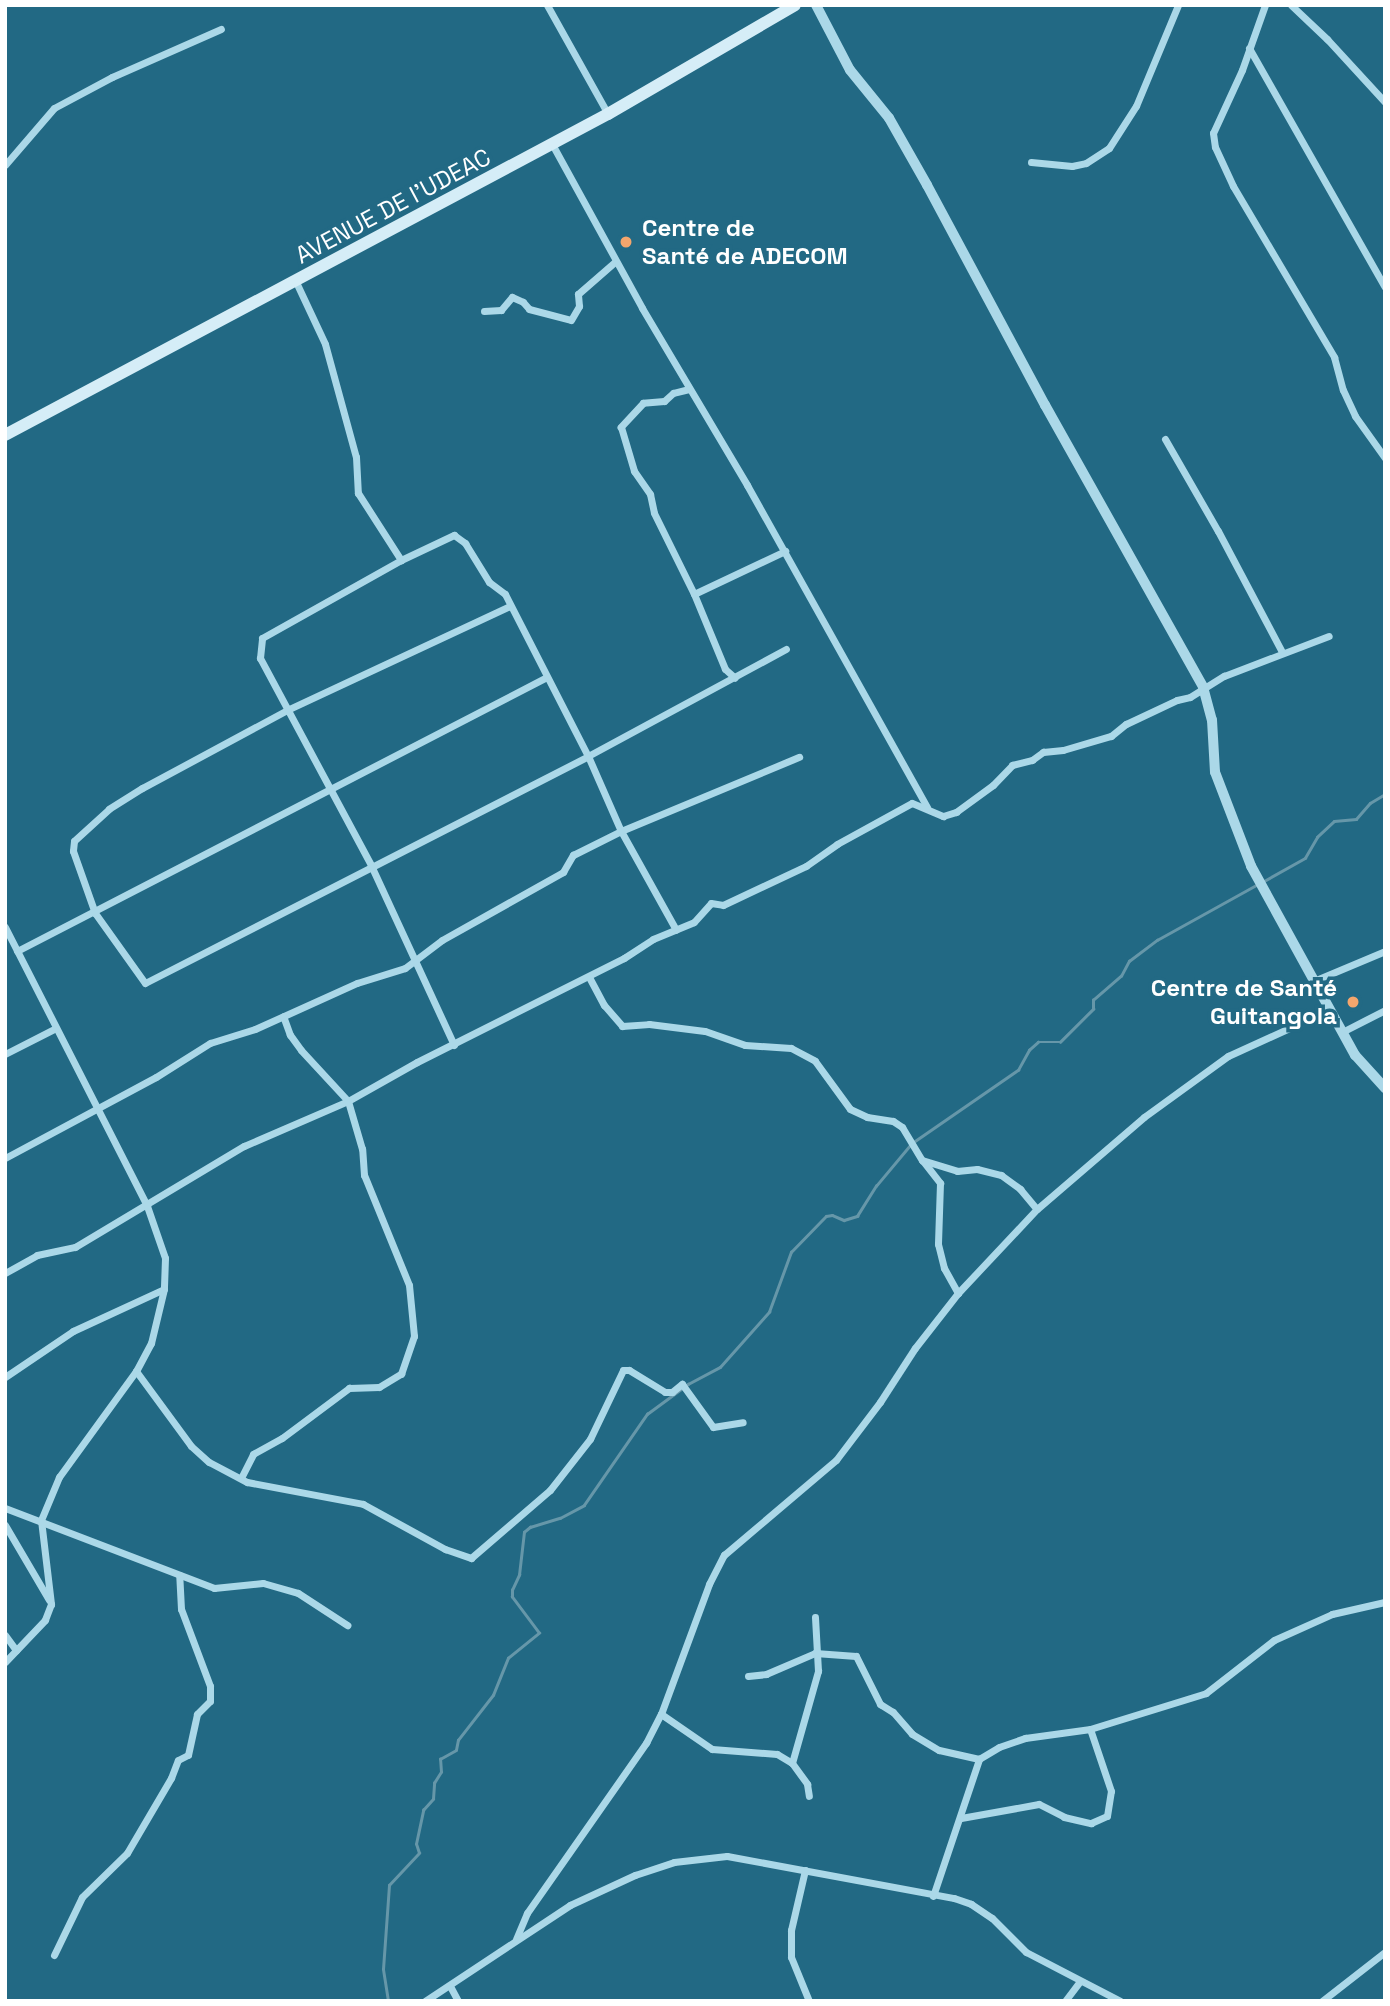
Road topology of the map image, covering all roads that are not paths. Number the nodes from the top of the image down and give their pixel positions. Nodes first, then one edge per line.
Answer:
1 (547, 5) edge
2 (795, 5) edge
3 (816, 5) edge
4 (1178, 5) edge
5 (1265, 5) edge
6 (1291, 5) edge
7 (221, 29) dead end
8 (1250, 48) junction
9 (1385, 102) edge
10 (608, 114) junction
11 (552, 144) junction
12 (1031, 162) dead end
13 (5, 165) edge
14 (617, 261) junction
15 (1382, 275) edge
16 (296, 282) junction
17 (1385, 286) edge
18 (484, 311) dead end
19 (689, 389) junction
20 (5, 435) edge
21 (1165, 439) dead end
22 (1385, 458) edge
23 (785, 551) junction
24 (401, 560) junction
25 (694, 594) junction
26 (510, 606) junction
27 (1329, 636) dead end
28 (786, 649) dead end
29 (1282, 652) junction
30 (545, 678) junction
31 (735, 678) junction
32 (1203, 687) junction
33 (289, 709) junction
34 (587, 756) junction
35 (799, 757) dead end
36 (329, 789) junction
37 (927, 807) junction
38 (621, 831) junction
39 (371, 865) junction
40 (95, 912) junction
41 (5, 927) edge
42 (676, 930) junction
43 (17, 951) junction
44 (1385, 951) edge
45 (415, 959) junction
46 (589, 977) junction
47 (1316, 980) junction
48 (1329, 1010) junction
49 (1385, 1010) edge
50 (283, 1016) junction
51 (56, 1028) junction
52 (1344, 1031) junction
53 (454, 1045) junction
54 (5, 1054) edge
55 (1385, 1088) edge
56 (348, 1101) junction
57 (97, 1108) junction
58 (5, 1157) edge
59 (922, 1160) junction
60 (147, 1206) junction
61 (1037, 1209) junction
62 (5, 1273) edge
63 (164, 1289) junction
64 (958, 1293) junction
65 (136, 1371) junction
66 (5, 1377) edge
67 (743, 1422) dead end
68 (241, 1478) junction
69 (5, 1508) edge
70 (41, 1520) junction
71 (5, 1525) edge
72 (8, 1537) edge
73 (179, 1574) junction
74 (1385, 1602) edge
75 (51, 1604) junction
76 (815, 1617) dead end
77 (347, 1625) dead end
78 (5, 1635) edge
79 (16, 1650) junction
80 (815, 1653) junction
81 (5, 1662) edge
82 (748, 1676) dead end
83 (661, 1714) junction
84 (1090, 1729) junction
85 (979, 1759) junction
86 (792, 1763) junction
87 (809, 1796) dead end
88 (961, 1818) junction
89 (805, 1870) junction
90 (933, 1896) junction
91 (516, 1939) junction
92 (1385, 1952) edge
93 (54, 1955) dead end
94 (1080, 1980) junction
95 (450, 1986) junction
96 (425, 2001) edge
97 (458, 2001) edge
98 (809, 2001) edge
99 (1065, 2001) edge
100 (1120, 2001) edge
101 (1321, 2001) edge

1 - 10 street
2 - 10 main road, AVENUE DE I'UDEAC
3 - 32 street
4 - 12 street
5 - 8 street
6 - 9 street
7 - 13 street
8 - 15 street
8 - 22 street
10 - 11 main road, AVENUE DE I'UDEAC
11 - 14 street
11 - 16 main road, AVENUE DE I'UDEAC
14 - 18 street
14 - 19 street
15 - 17 street
16 - 20 main road, AVENUE DE I'UDEAC
16 - 24 street
19 - 23 street
19 - 25 street
21 - 29 street
23 - 25 street
23 - 37 street
24 - 26 street
24 - 33 street
25 - 31 street
26 - 30 street
26 - 33 street
27 - 29 street
28 - 31 street
29 - 32 street
30 - 34 street
30 - 36 street
31 - 34 street
32 - 37 street
32 - 47 street
33 - 36 street
33 - 40 street
34 - 38 street
34 - 39 street
35 - 38 street
36 - 39 street
36 - 40 street
37 - 42 street
38 - 42 street
38 - 45 street
39 - 40 street
39 - 45 street
40 - 43 street
41 - 43 street
42 - 46 street
43 - 51 street
44 - 47 street
45 - 50 street
45 - 53 street
46 - 53 street
46 - 59 street
47 - 48 street
48 - 52 street
48 - 61 street
49 - 52 street
50 - 56 street
50 - 57 street
51 - 54 street
51 - 57 street
52 - 55 street
53 - 56 street
56 - 60 street
56 - 68 street
57 - 58 street
57 - 60 street
59 - 61 street
59 - 64 street
60 - 62 street
60 - 63 street
61 - 64 street
63 - 65 street
63 - 66 street
64 - 83 street
65 - 68 street
65 - 70 street
67 - 68 street
69 - 70 street
70 - 73 street
70 - 75 street
71 - 72 street
72 - 75 street
73 - 77 street
73 - 93 street
74 - 84 street
75 - 79 street
76 - 80 street
78 - 79 street
79 - 81 street
80 - 82 street
80 - 85 street
80 - 86 street
83 - 86 street
83 - 91 street
84 - 85 street
84 - 88 street
85 - 88 street
86 - 87 street
88 - 90 street
89 - 90 street
89 - 91 street
89 - 98 street
90 - 94 street
91 - 95 street
92 - 101 street
94 - 99 street
94 - 100 street
95 - 96 street
95 - 97 street

